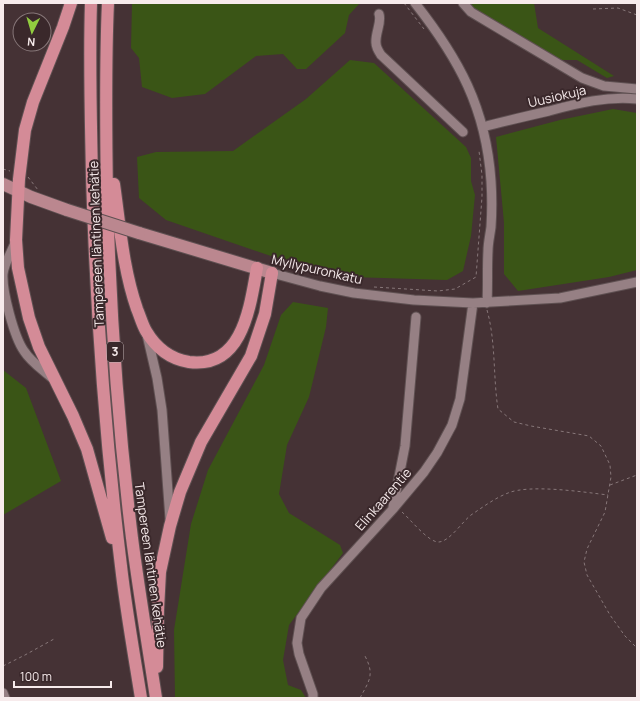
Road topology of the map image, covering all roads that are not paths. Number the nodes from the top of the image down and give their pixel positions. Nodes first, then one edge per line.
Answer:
1 (71, 3) edge
2 (91, 3) edge
3 (108, 3) edge
4 (415, 3) edge
5 (463, 3) edge
6 (379, 14) dead end
7 (637, 89) edge
8 (637, 99) edge
9 (483, 127) junction
10 (106, 132) junction
11 (463, 132) dead end
12 (3, 184) edge
13 (18, 192) junction
14 (16, 240) junction
15 (257, 268) junction
16 (272, 273) junction
17 (637, 282) edge
18 (473, 303) junction
19 (487, 303) junction
20 (416, 317) dead end
21 (146, 331) junction
22 (56, 381) junction
23 (394, 508) junction
24 (170, 526) junction
25 (121, 568) junction
26 (3, 693) edge
27 (5, 698) edge
28 (141, 698) edge
29 (156, 698) edge
30 (313, 698) edge

1 - 13 highway
2 - 25 highway, Tampereen läntinen kehätie / 3
3 - 10 highway, Tampereen läntinen kehätie / 3
4 - 9 street
5 - 7 street
6 - 11 street
8 - 9 street, Uusiokuja
9 - 19 street
10 - 21 highway
10 - 29 highway, Tampereen läntinen kehätie / 3
12 - 13 main road, Myllypuronkatu
13 - 14 highway
13 - 15 main road, Myllypuronkatu, bridge
14 - 22 highway
14 - 22 street
15 - 16 main road, Myllypuronkatu
15 - 21 highway
16 - 18 street, Myllypuronkatu
16 - 24 highway
17 - 19 street, Myllypuronkatu
18 - 19 street, Myllypuronkatu
18 - 23 street, Elinkaarentie
20 - 23 street
21 - 24 street
22 - 25 highway
23 - 30 street, Elinkaarentie
24 - 29 highway
25 - 28 highway, Tampereen läntinen kehätie / 3
26 - 27 street

